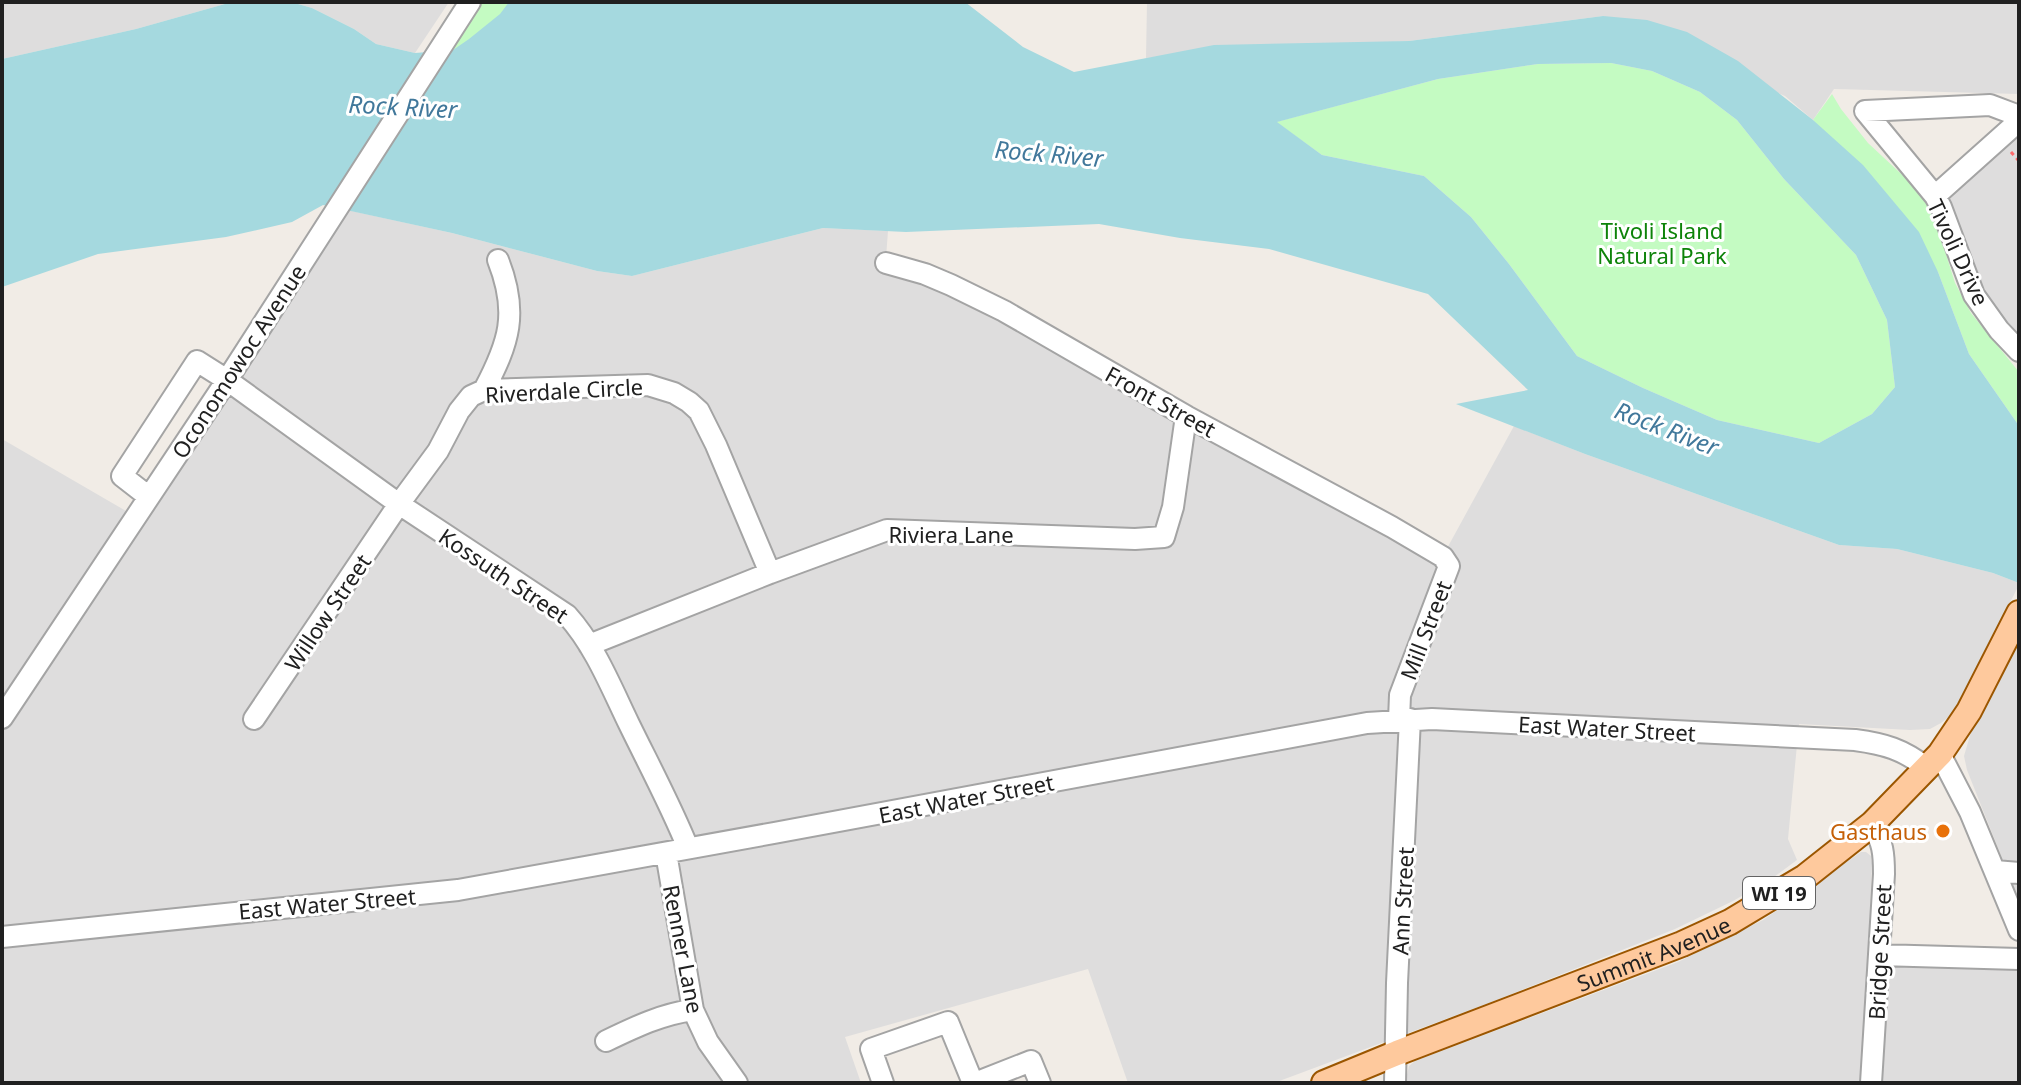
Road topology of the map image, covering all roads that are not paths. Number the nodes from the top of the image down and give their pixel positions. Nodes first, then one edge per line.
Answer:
1 (470, 2) edge
2 (2019, 118) edge
3 (1935, 196) junction
4 (498, 260) dead end
5 (886, 263) dead end
6 (2019, 351) edge
7 (227, 380) junction
8 (484, 390) junction
9 (1186, 416) junction
10 (149, 497) junction
11 (399, 504) junction
12 (1430, 549) joint
13 (770, 573) junction
14 (2019, 613) edge
15 (589, 645) junction
16 (2, 718) edge
17 (254, 719) dead end
18 (1404, 719) junction
19 (1934, 761) junction
20 (1872, 824) junction
21 (688, 848) junction
22 (666, 853) junction
23 (1995, 871) junction
24 (2019, 873) edge
25 (2019, 930) edge
26 (2, 937) edge
27 (1879, 955) junction
28 (2019, 959) edge
29 (693, 1010) junction
30 (606, 1041) dead end
31 (1397, 1053) junction
32 (737, 1083) edge
33 (883, 1083) edge
34 (974, 1083) edge
35 (1040, 1083) edge
36 (1324, 1083) edge
37 (1395, 1083) edge
38 (1871, 1083) edge

1 - 7 street, Oconomowoc Avenue
2 - 3 street
2 - 3 street, Tivoli Drive
3 - 6 street, Tivoli Drive
4 - 8 street
5 - 9 street, Front Street
7 - 10 street, Oconomowoc Avenue
7 - 10 street, Kossuth Street
7 - 11 street, Kossuth Street
8 - 11 street, Riverdale Circle
8 - 13 street, Riverdale Circle
9 - 12 street, Front Street
9 - 13 street, Riviera Lane
10 - 16 street, Oconomowoc Avenue
11 - 15 street, Kossuth Street
11 - 17 street, Willow Street
12 - 18 street, Mill Street
13 - 15 street, Riviera Lane
14 - 19 main road, WI 19
15 - 21 street, Kossuth Street
18 - 19 street, East Water Street
18 - 21 street, East Water Street
18 - 31 street, Ann Street
19 - 20 main road, Summit Avenue / WI 19
19 - 23 street
20 - 27 street, Bridge Street
20 - 31 main road, Summit Avenue / WI 19
21 - 22 street, East Water Street
22 - 26 street, East Water Street
22 - 29 street, Renner Lane
23 - 24 street
23 - 25 street
27 - 28 street
27 - 38 street, Bridge Street
29 - 30 street
29 - 32 street, Renner Lane
31 - 36 main road, Summit Avenue / WI 19
31 - 37 street, Ann Street
33 - 34 street
34 - 35 street

